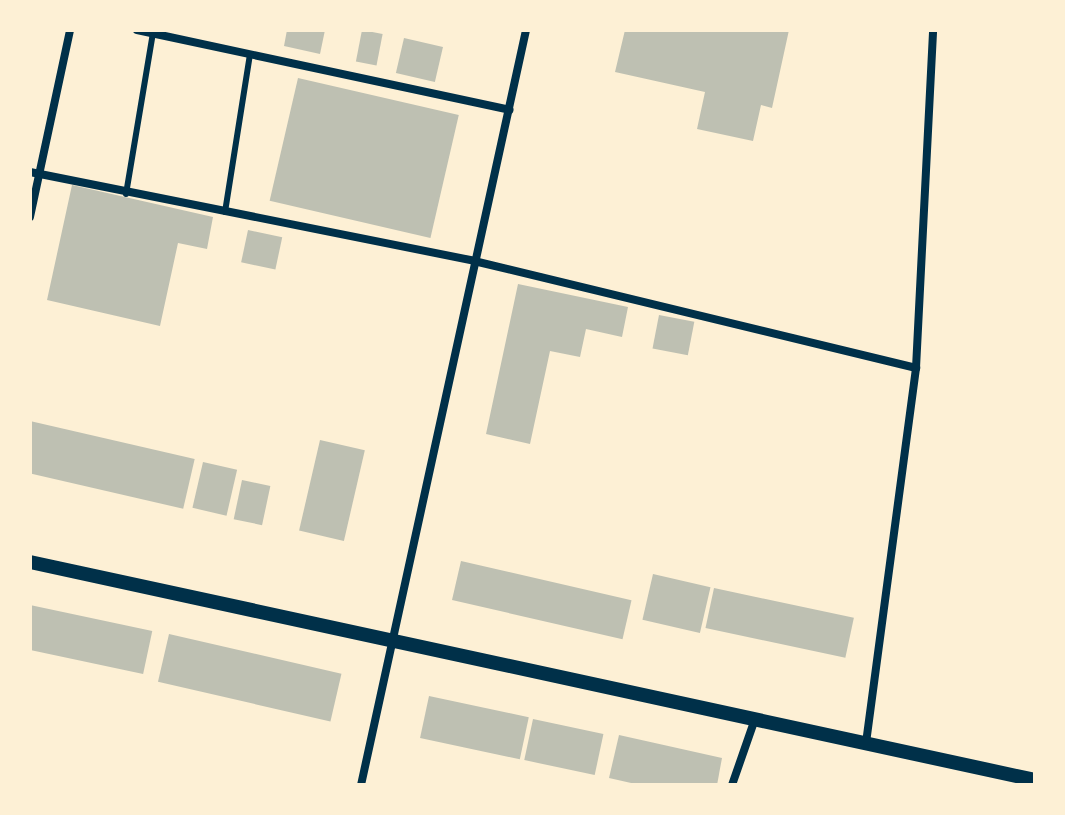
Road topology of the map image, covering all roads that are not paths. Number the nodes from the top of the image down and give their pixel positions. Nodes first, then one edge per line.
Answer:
1 (70, 30) edge
2 (137, 30) edge
3 (526, 30) edge
4 (933, 30) edge
5 (153, 33) junction
6 (250, 52) junction
7 (510, 110) junction
8 (30, 172) edge
9 (41, 175) junction
10 (126, 194) junction
11 (225, 212) junction
12 (30, 217) edge
13 (474, 261) junction
14 (916, 368) junction
15 (30, 562) edge
16 (393, 638) junction
17 (755, 719) junction
18 (866, 743) junction
19 (1035, 780) edge
20 (361, 785) edge
21 (732, 785) edge

1 - 9 street
2 - 5 street
3 - 7 street
4 - 14 street
5 - 6 street
5 - 10 lane
6 - 7 street
6 - 11 lane
7 - 13 street
8 - 9 street
9 - 10 street
9 - 12 street
10 - 11 street
11 - 13 street
13 - 14 street
13 - 16 street
14 - 18 street
15 - 16 street
16 - 17 street
16 - 20 street
17 - 18 street
17 - 21 street
18 - 19 street

